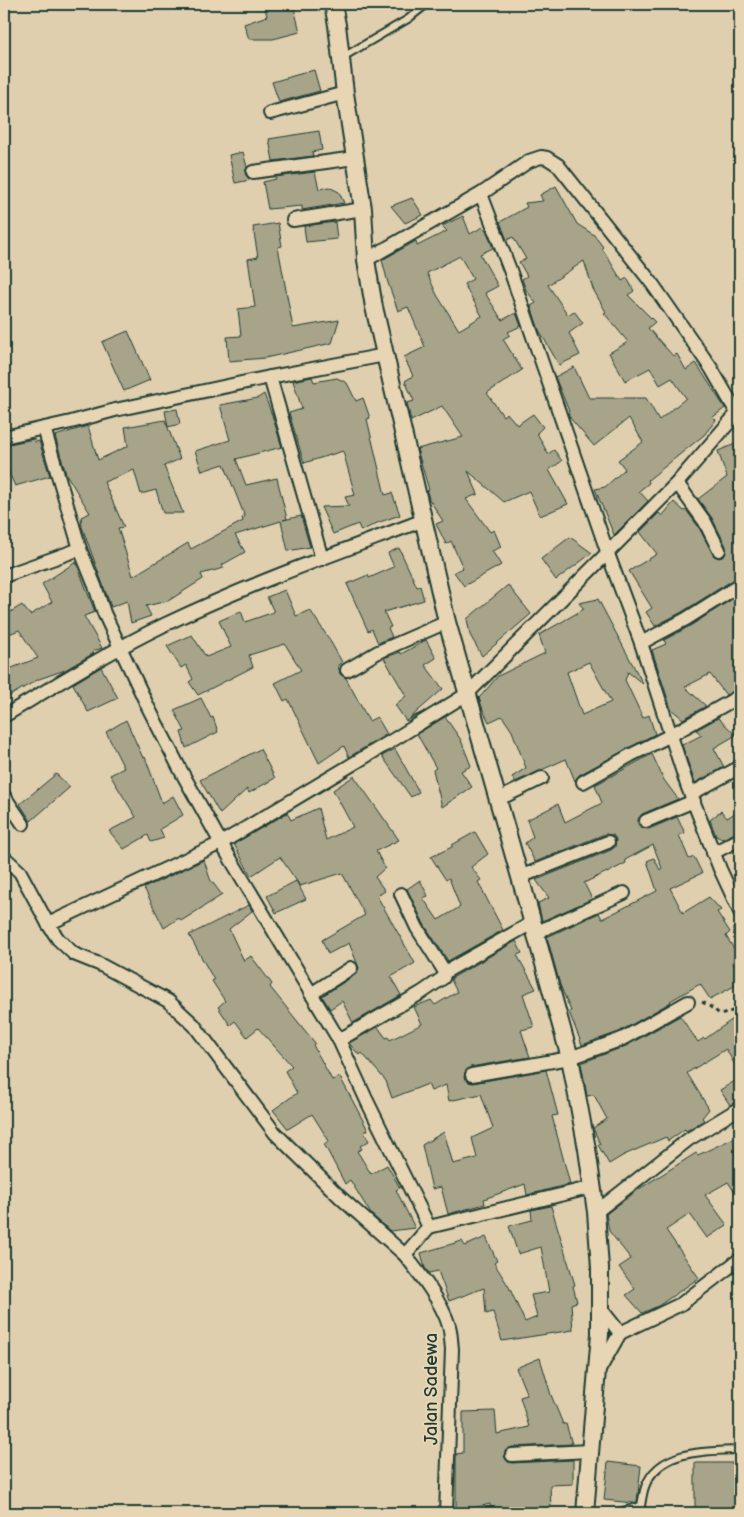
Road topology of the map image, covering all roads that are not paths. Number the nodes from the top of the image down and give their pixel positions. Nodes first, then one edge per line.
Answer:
1 (333, 4) edge
2 (427, 4) edge
3 (342, 57) junction
4 (345, 93) junction
5 (270, 113) dead end
6 (356, 158) junction
7 (253, 172) dead end
8 (481, 194) junction
9 (363, 209) junction
10 (293, 220) dead end
11 (366, 260) junction
12 (385, 355) junction
13 (270, 377) junction
14 (740, 414) edge
15 (44, 428) junction
16 (4, 437) edge
17 (676, 483) junction
18 (424, 520) junction
19 (80, 549) junction
20 (719, 550) dead end
21 (608, 554) junction
22 (322, 559) junction
23 (4, 576) edge
24 (740, 585) edge
25 (447, 622) junction
26 (641, 643) junction
27 (120, 647) junction
28 (347, 670) dead end
29 (467, 694) junction
30 (740, 696) edge
31 (4, 716) edge
32 (671, 735) junction
33 (740, 767) edge
34 (542, 778) dead end
35 (583, 782) dead end
36 (4, 796) edge
37 (693, 797) junction
38 (499, 799) junction
39 (646, 821) dead end
40 (23, 824) dead end
41 (740, 839) edge
42 (608, 842) dead end
43 (221, 843) junction
44 (713, 853) junction
45 (4, 857) edge
46 (520, 877) junction
47 (624, 893) dead end
48 (400, 894) dead end
49 (740, 911) edge
50 (48, 924) junction
51 (534, 928) junction
52 (351, 968) dead end
53 (445, 972) junction
54 (311, 994) junction
55 (688, 1002) road end
56 (339, 1040) junction
57 (570, 1058) junction
58 (472, 1075) dead end
59 (740, 1108) edge
60 (594, 1187) junction
61 (596, 1212) junction
62 (429, 1227) junction
63 (405, 1255) junction
64 (740, 1259) edge
65 (601, 1309) junction
66 (620, 1333) junction
67 (598, 1372) junction
68 (740, 1450) edge
69 (589, 1451) junction
70 (512, 1455) dead end
71 (641, 1506) junction
72 (446, 1513) edge
73 (585, 1513) edge
74 (615, 1513) edge
75 (643, 1513) edge

1 - 3 street
2 - 3 lane
3 - 4 street
4 - 5 street
4 - 6 street
6 - 7 street
6 - 9 street
8 - 11 street
8 - 14 street
8 - 21 street
9 - 10 street
9 - 11 street
11 - 12 street
12 - 13 street
12 - 18 street
13 - 15 street
13 - 22 street
14 - 17 street
15 - 16 street
15 - 19 street
17 - 20 street
17 - 21 street
18 - 22 street
18 - 25 street
19 - 23 street
19 - 27 street
21 - 26 street
21 - 29 street
22 - 27 street
24 - 26 street
25 - 28 street
25 - 29 street
26 - 32 street
27 - 31 street
27 - 43 street
29 - 38 street
29 - 43 street
30 - 32 street
32 - 35 street
32 - 37 street
33 - 37 street
34 - 38 street
36 - 40 street
37 - 39 street
37 - 44 street
38 - 46 street
41 - 44 street
42 - 46 street
43 - 50 street
43 - 54 street
44 - 49 street
45 - 50 street, Jalan Sadewa
46 - 51 street
47 - 51 street
48 - 53 street
50 - 63 street, Jalan Sadewa
51 - 53 street
51 - 57 street
52 - 54 street
53 - 56 street
54 - 56 street
55 - 57 street
56 - 62 street
57 - 58 street
57 - 60 street
59 - 61 street
60 - 61 street
60 - 62 street
61 - 65 street
62 - 63 street
63 - 72 street, Jalan Sadewa
64 - 66 street
65 - 66 street
65 - 67 street
66 - 67 street
67 - 69 street
68 - 71 lane
69 - 70 street
69 - 73 street
71 - 74 lane
71 - 75 lane

